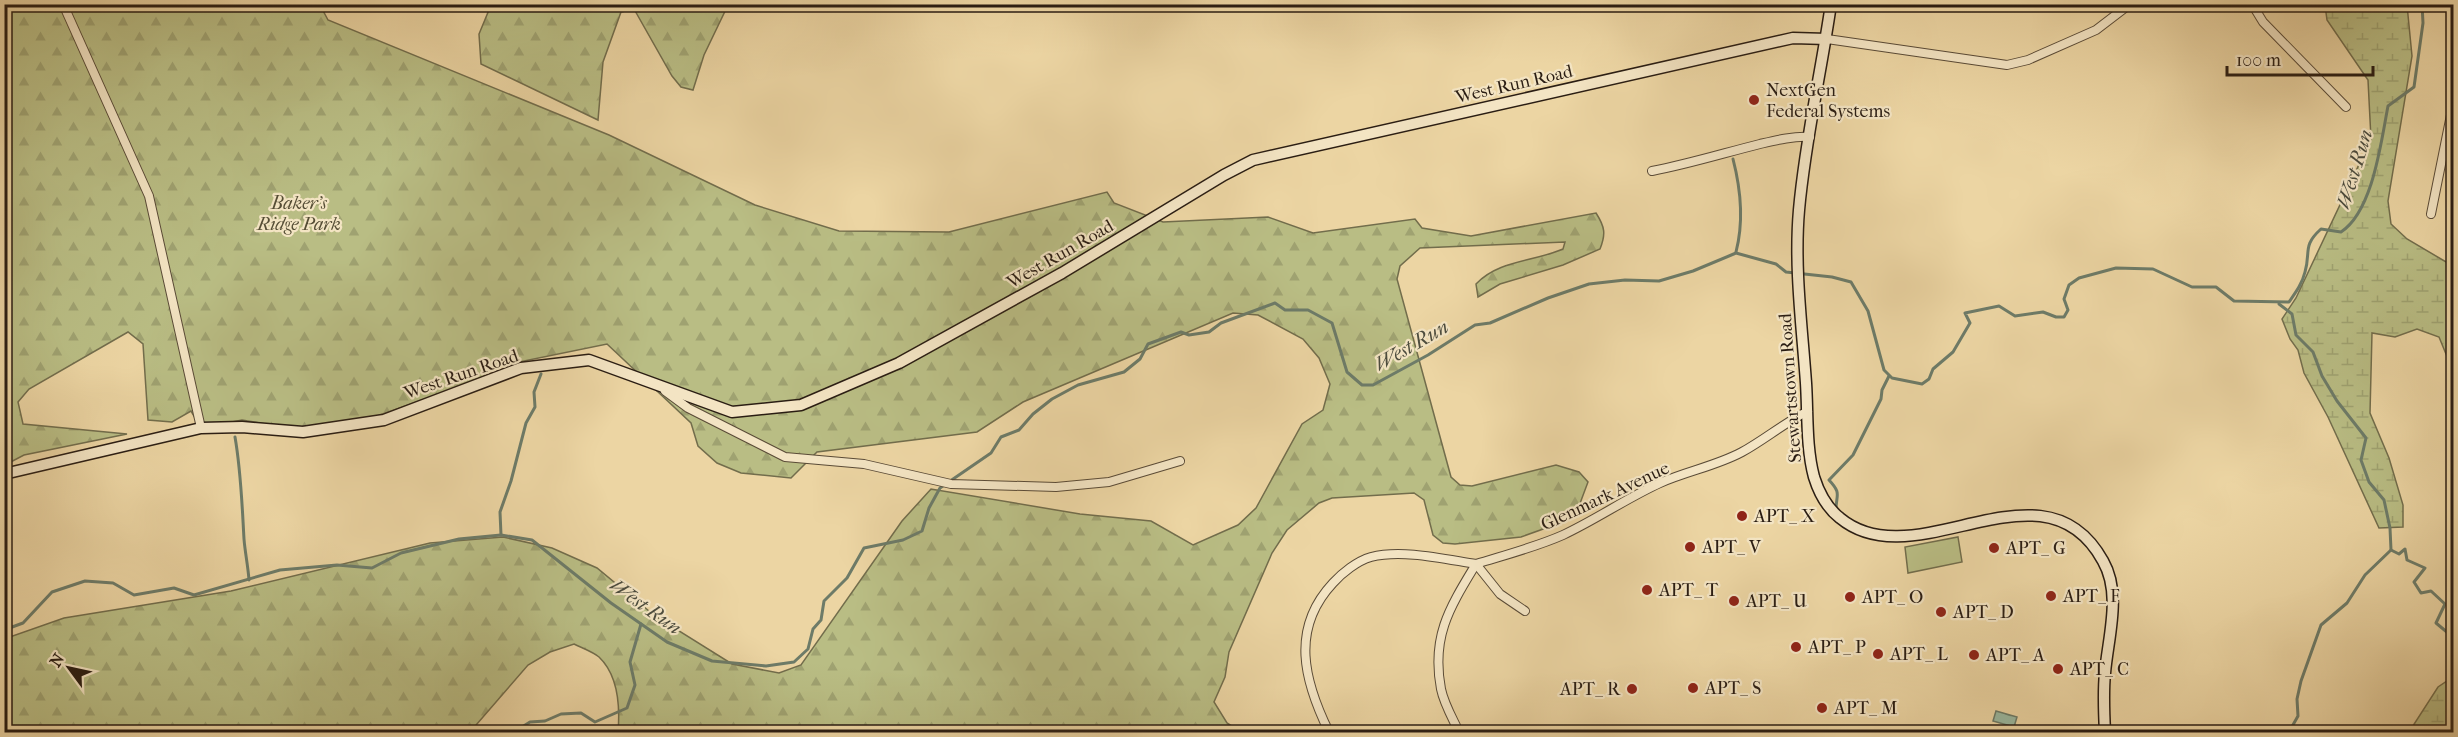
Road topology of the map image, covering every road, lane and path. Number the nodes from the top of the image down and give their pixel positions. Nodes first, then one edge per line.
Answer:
1 (63, 4) edge
2 (1832, 4) edge
3 (2130, 4) edge
4 (2252, 4) edge
5 (1827, 39) junction
6 (2454, 100) edge
7 (2346, 107) dead end
8 (1810, 137) junction
9 (1652, 171) dead end
10 (2431, 214) dead end
11 (662, 388) junction
12 (1808, 411) junction
13 (201, 428) junction
14 (1180, 461) dead end
15 (4, 474) edge
16 (1476, 564) junction
17 (1525, 611) dead end
18 (1329, 732) edge
19 (1459, 732) edge
20 (2106, 732) edge

1 - 13 street
2 - 5 street, Stewartstown Road
3 - 5 street, West Run Road
4 - 7 street
5 - 8 street, Stewartstown Road
5 - 11 street, West Run Road
6 - 10 street
8 - 9 street
8 - 12 street, Stewartstown Road
11 - 13 street, West Run Road
11 - 14 street
12 - 16 street, Glenmark Avenue
12 - 20 street, Stewartstown Road
13 - 15 street, West Run Road
16 - 17 street
16 - 18 street
16 - 19 street

